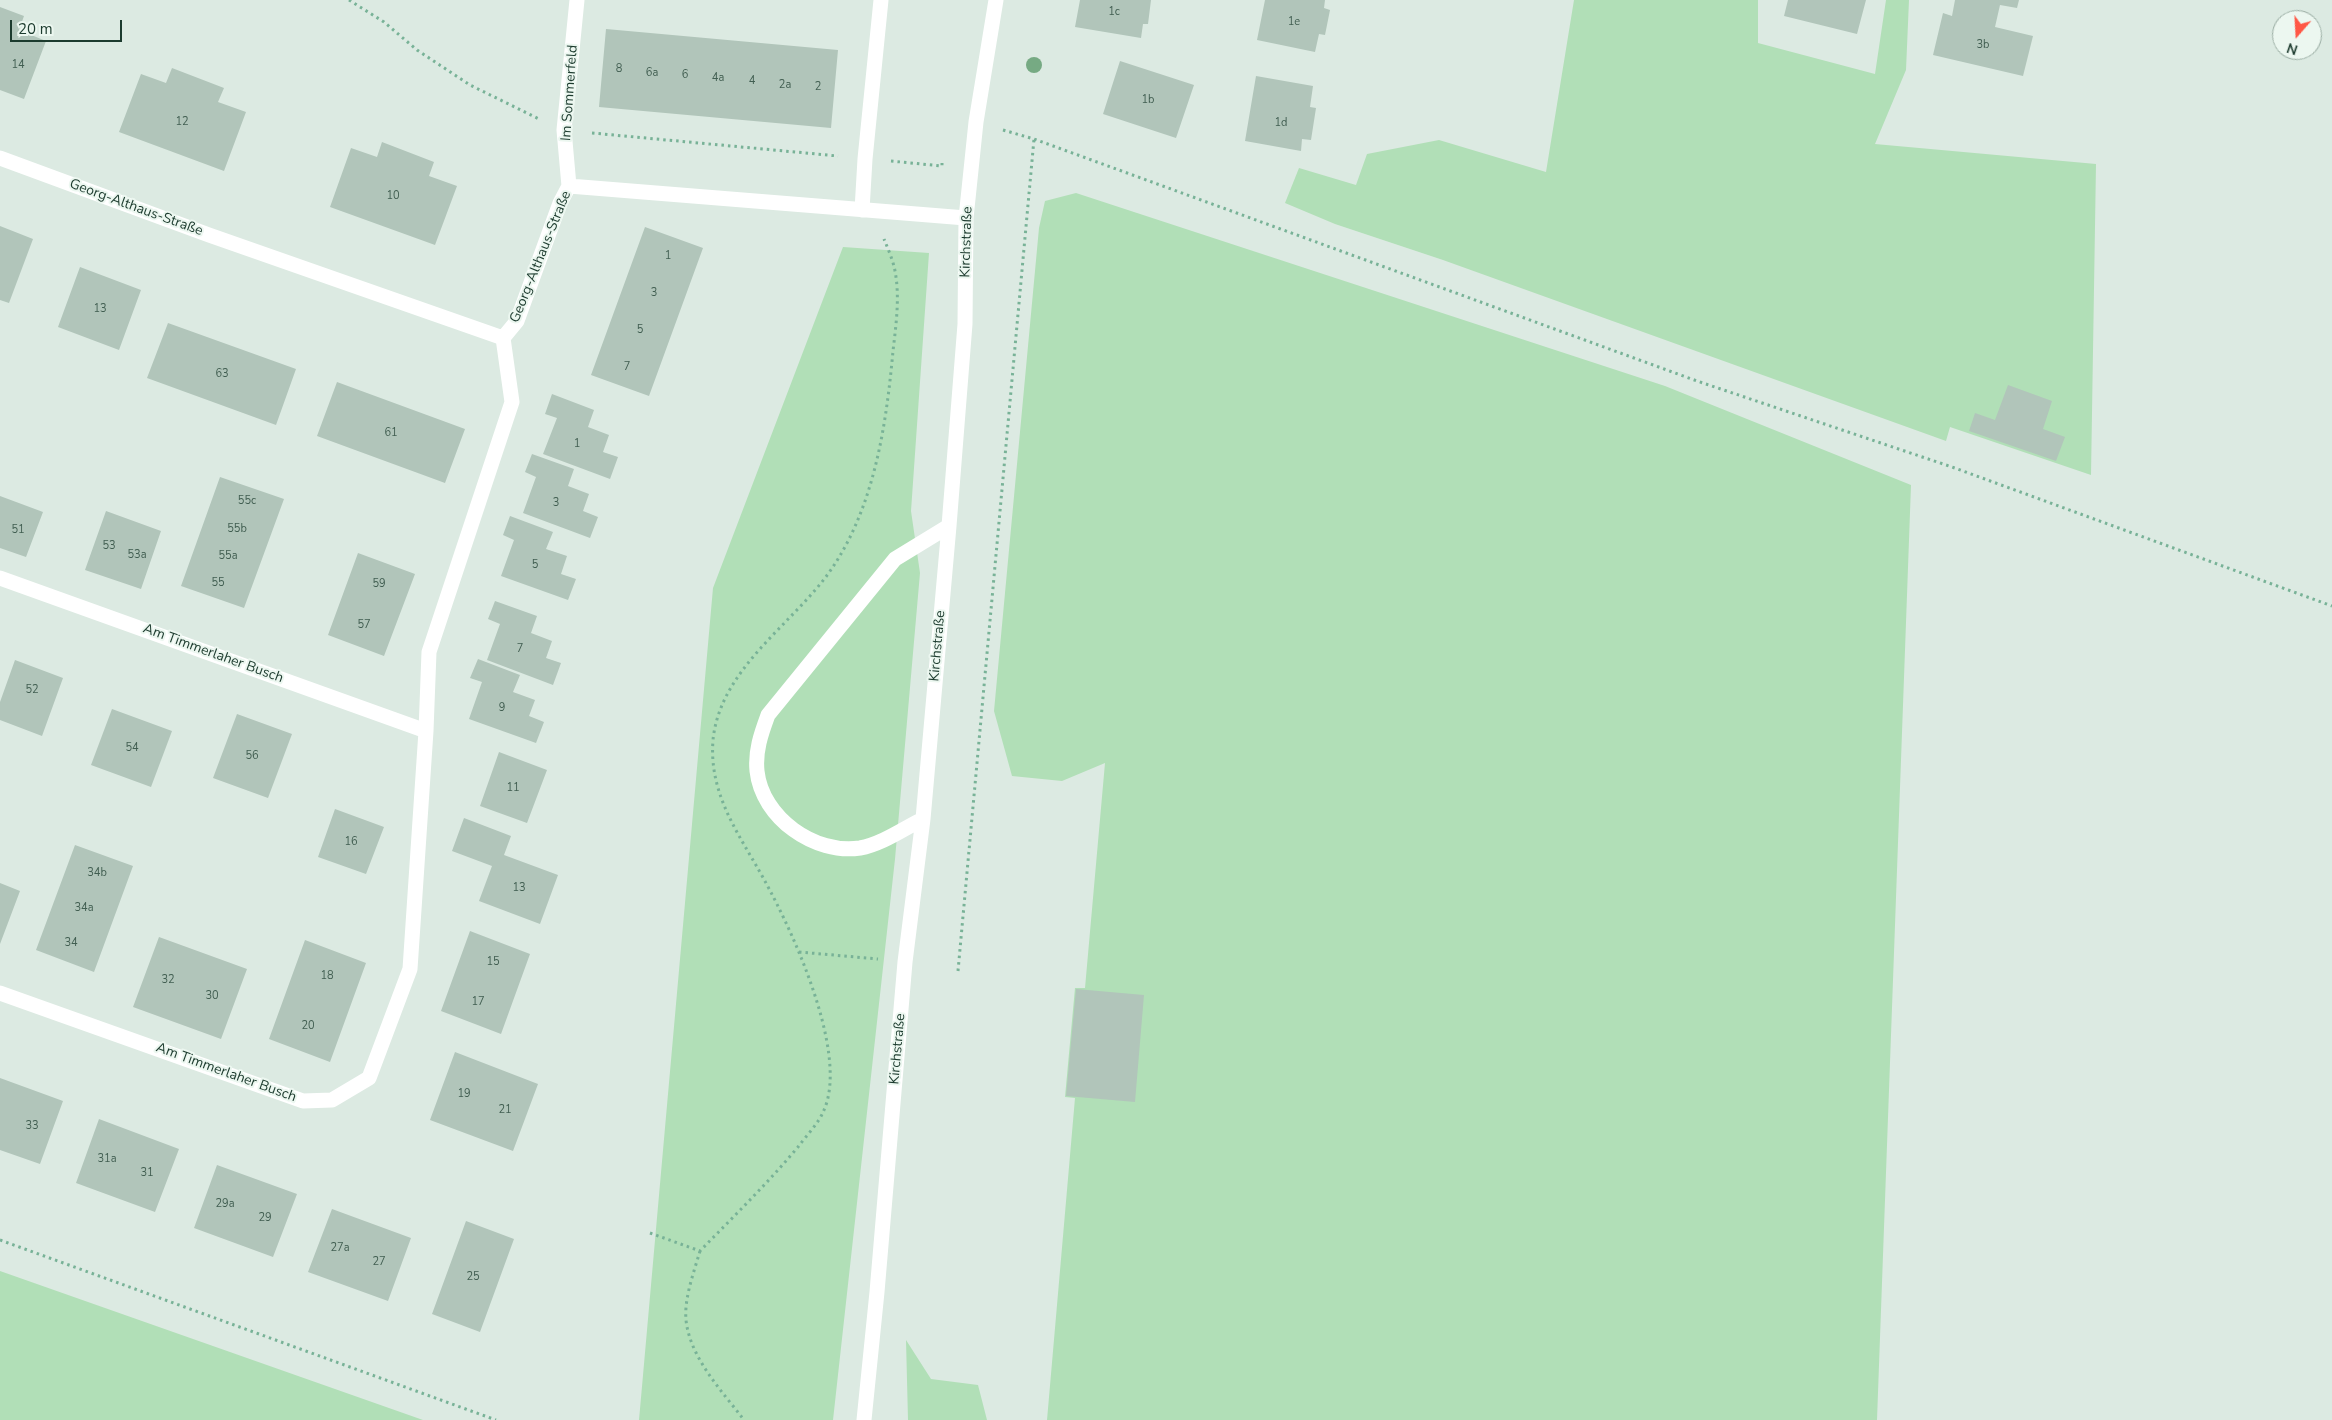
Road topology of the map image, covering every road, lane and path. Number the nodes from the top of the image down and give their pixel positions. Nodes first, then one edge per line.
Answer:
1 (350, 0) edge
2 (577, 0) edge
3 (882, 0) edge
4 (996, 0) edge
5 (976, 122) junction
6 (564, 130) junction
7 (1034, 139) junction
8 (943, 156) dead end
9 (0, 158) edge
10 (865, 159) junction
11 (569, 186) junction
12 (862, 210) junction
13 (966, 218) junction
14 (504, 338) junction
15 (949, 526) junction
16 (0, 578) edge
17 (2332, 606) edge
18 (426, 730) junction
19 (923, 820) junction
20 (799, 952) dead end
21 (905, 962) junction
22 (958, 971) dead end
23 (0, 993) edge
24 (819, 1010) dead end
25 (650, 1233) dead end
26 (0, 1240) edge
27 (700, 1251) junction
28 (496, 1420) edge
29 (744, 1420) edge
30 (864, 1420) edge

1 - 6 path
2 - 6 street, Im Sommerfeld
3 - 10 street
4 - 5 street, Kirchstraße
5 - 7 path
5 - 13 street, Kirchstraße
6 - 10 path
6 - 11 street, Im Sommerfeld
7 - 17 path
7 - 22 path
8 - 10 path
9 - 14 street, Georg-Althaus-Straße
10 - 12 street
11 - 12 street, Georg-Althaus-Straße
11 - 14 street, Georg-Althaus-Straße
12 - 13 street, Georg-Althaus-Straße
13 - 15 street, Kirchstraße
14 - 18 street, Am Timmerlaher Busch
15 - 19 street, Kirchstraße
15 - 19 street
16 - 18 street, Am Timmerlaher Busch
18 - 23 street, Am Timmerlaher Busch
19 - 21 street, Kirchstraße
20 - 21 path
21 - 30 street, Kirchstraße
24 - 27 path
25 - 27 path
26 - 28 path
27 - 29 path

